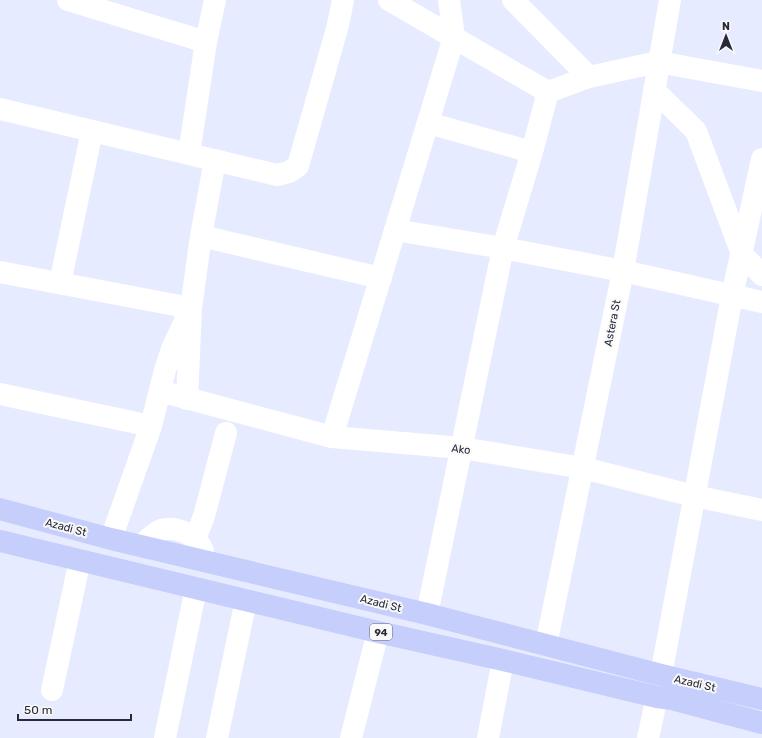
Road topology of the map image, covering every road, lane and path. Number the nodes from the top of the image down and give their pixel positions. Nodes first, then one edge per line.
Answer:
1 (68, 0) edge
2 (215, 0) edge
3 (343, 0) edge
4 (389, 0) edge
5 (449, 0) edge
6 (514, 0) edge
7 (670, 0) edge
8 (454, 37) junction
9 (206, 42) junction
10 (658, 62) junction
11 (589, 77) junction
12 (762, 82) edge
13 (654, 90) junction
14 (548, 92) junction
15 (0, 109) edge
16 (428, 123) junction
17 (92, 131) junction
18 (532, 152) junction
19 (189, 154) junction
20 (762, 159) edge
21 (215, 160) junction
22 (395, 230) junction
23 (200, 236) junction
24 (503, 248) junction
25 (742, 254) junction
26 (623, 271) junction
27 (0, 272) edge
28 (762, 275) edge
29 (381, 278) junction
30 (60, 283) junction
31 (732, 296) junction
32 (762, 302) edge
33 (191, 308) junction
34 (160, 391) junction
35 (0, 394) edge
36 (186, 399) junction
37 (151, 426) junction
38 (226, 433) dead end
39 (332, 437) junction
40 (462, 448) junction
41 (583, 468) junction
42 (694, 496) junction
43 (0, 510) edge
44 (762, 510) edge
45 (111, 539) junction
46 (195, 539) junction
47 (0, 540) edge
48 (141, 546) junction
49 (80, 560) junction
50 (204, 560) junction
51 (196, 588) junction
52 (246, 600) junction
53 (427, 614) junction
54 (378, 632) junction
55 (546, 645) junction
56 (503, 660) junction
57 (661, 675) junction
58 (52, 690) dead end
59 (657, 696) junction
60 (762, 699) edge
61 (762, 723) edge
62 (165, 738) edge
63 (217, 738) edge
64 (351, 738) edge
65 (488, 738) edge
66 (648, 738) edge

1 - 9 street
2 - 9 street
3 - 21 street
4 - 8 street
5 - 8 street
6 - 11 street
7 - 10 street, Astera St
8 - 14 street
8 - 16 street
9 - 19 street
10 - 11 street
10 - 12 street
10 - 13 street, Astera St
11 - 14 street
13 - 25 street
13 - 26 street, Astera St
14 - 18 street
15 - 17 street
16 - 18 street
16 - 22 street
17 - 19 street
17 - 30 street
18 - 24 street
19 - 21 street
20 - 25 street
21 - 23 street
22 - 24 street
22 - 29 street
23 - 29 street
23 - 33 street
24 - 26 street
24 - 40 street
25 - 28 street
25 - 31 street
26 - 31 street
26 - 41 street, Astera St
27 - 30 street
29 - 39 street
30 - 33 street
31 - 32 street
31 - 42 street
33 - 34 street
33 - 36 street
34 - 36 street, Ako
34 - 37 street
35 - 37 street
36 - 39 street, Ako
37 - 45 street
38 - 46 street
39 - 40 street, Ako
40 - 41 street, Ako
40 - 53 street
41 - 42 street, Ako
41 - 55 street, Astera St
42 - 44 street, Ako
42 - 57 street
43 - 45 highway, Azadi St
45 - 48 highway, Azadi St
46 - 48 street
46 - 50 street
47 - 49 highway, Azadi St / 94
48 - 50 highway, Azadi St
49 - 51 highway, Azadi St / 94
49 - 58 street
50 - 53 highway, Azadi St
51 - 52 highway, Azadi St / 94
51 - 62 street
52 - 54 highway, Azadi St / 94
52 - 63 street
53 - 55 highway, Azadi St
54 - 56 highway, Azadi St / 94
54 - 64 street
55 - 57 highway, Azadi St
56 - 59 highway, Azadi St / 94
56 - 65 street
57 - 60 highway, Azadi St
59 - 61 highway, Azadi St / 94
59 - 66 street

